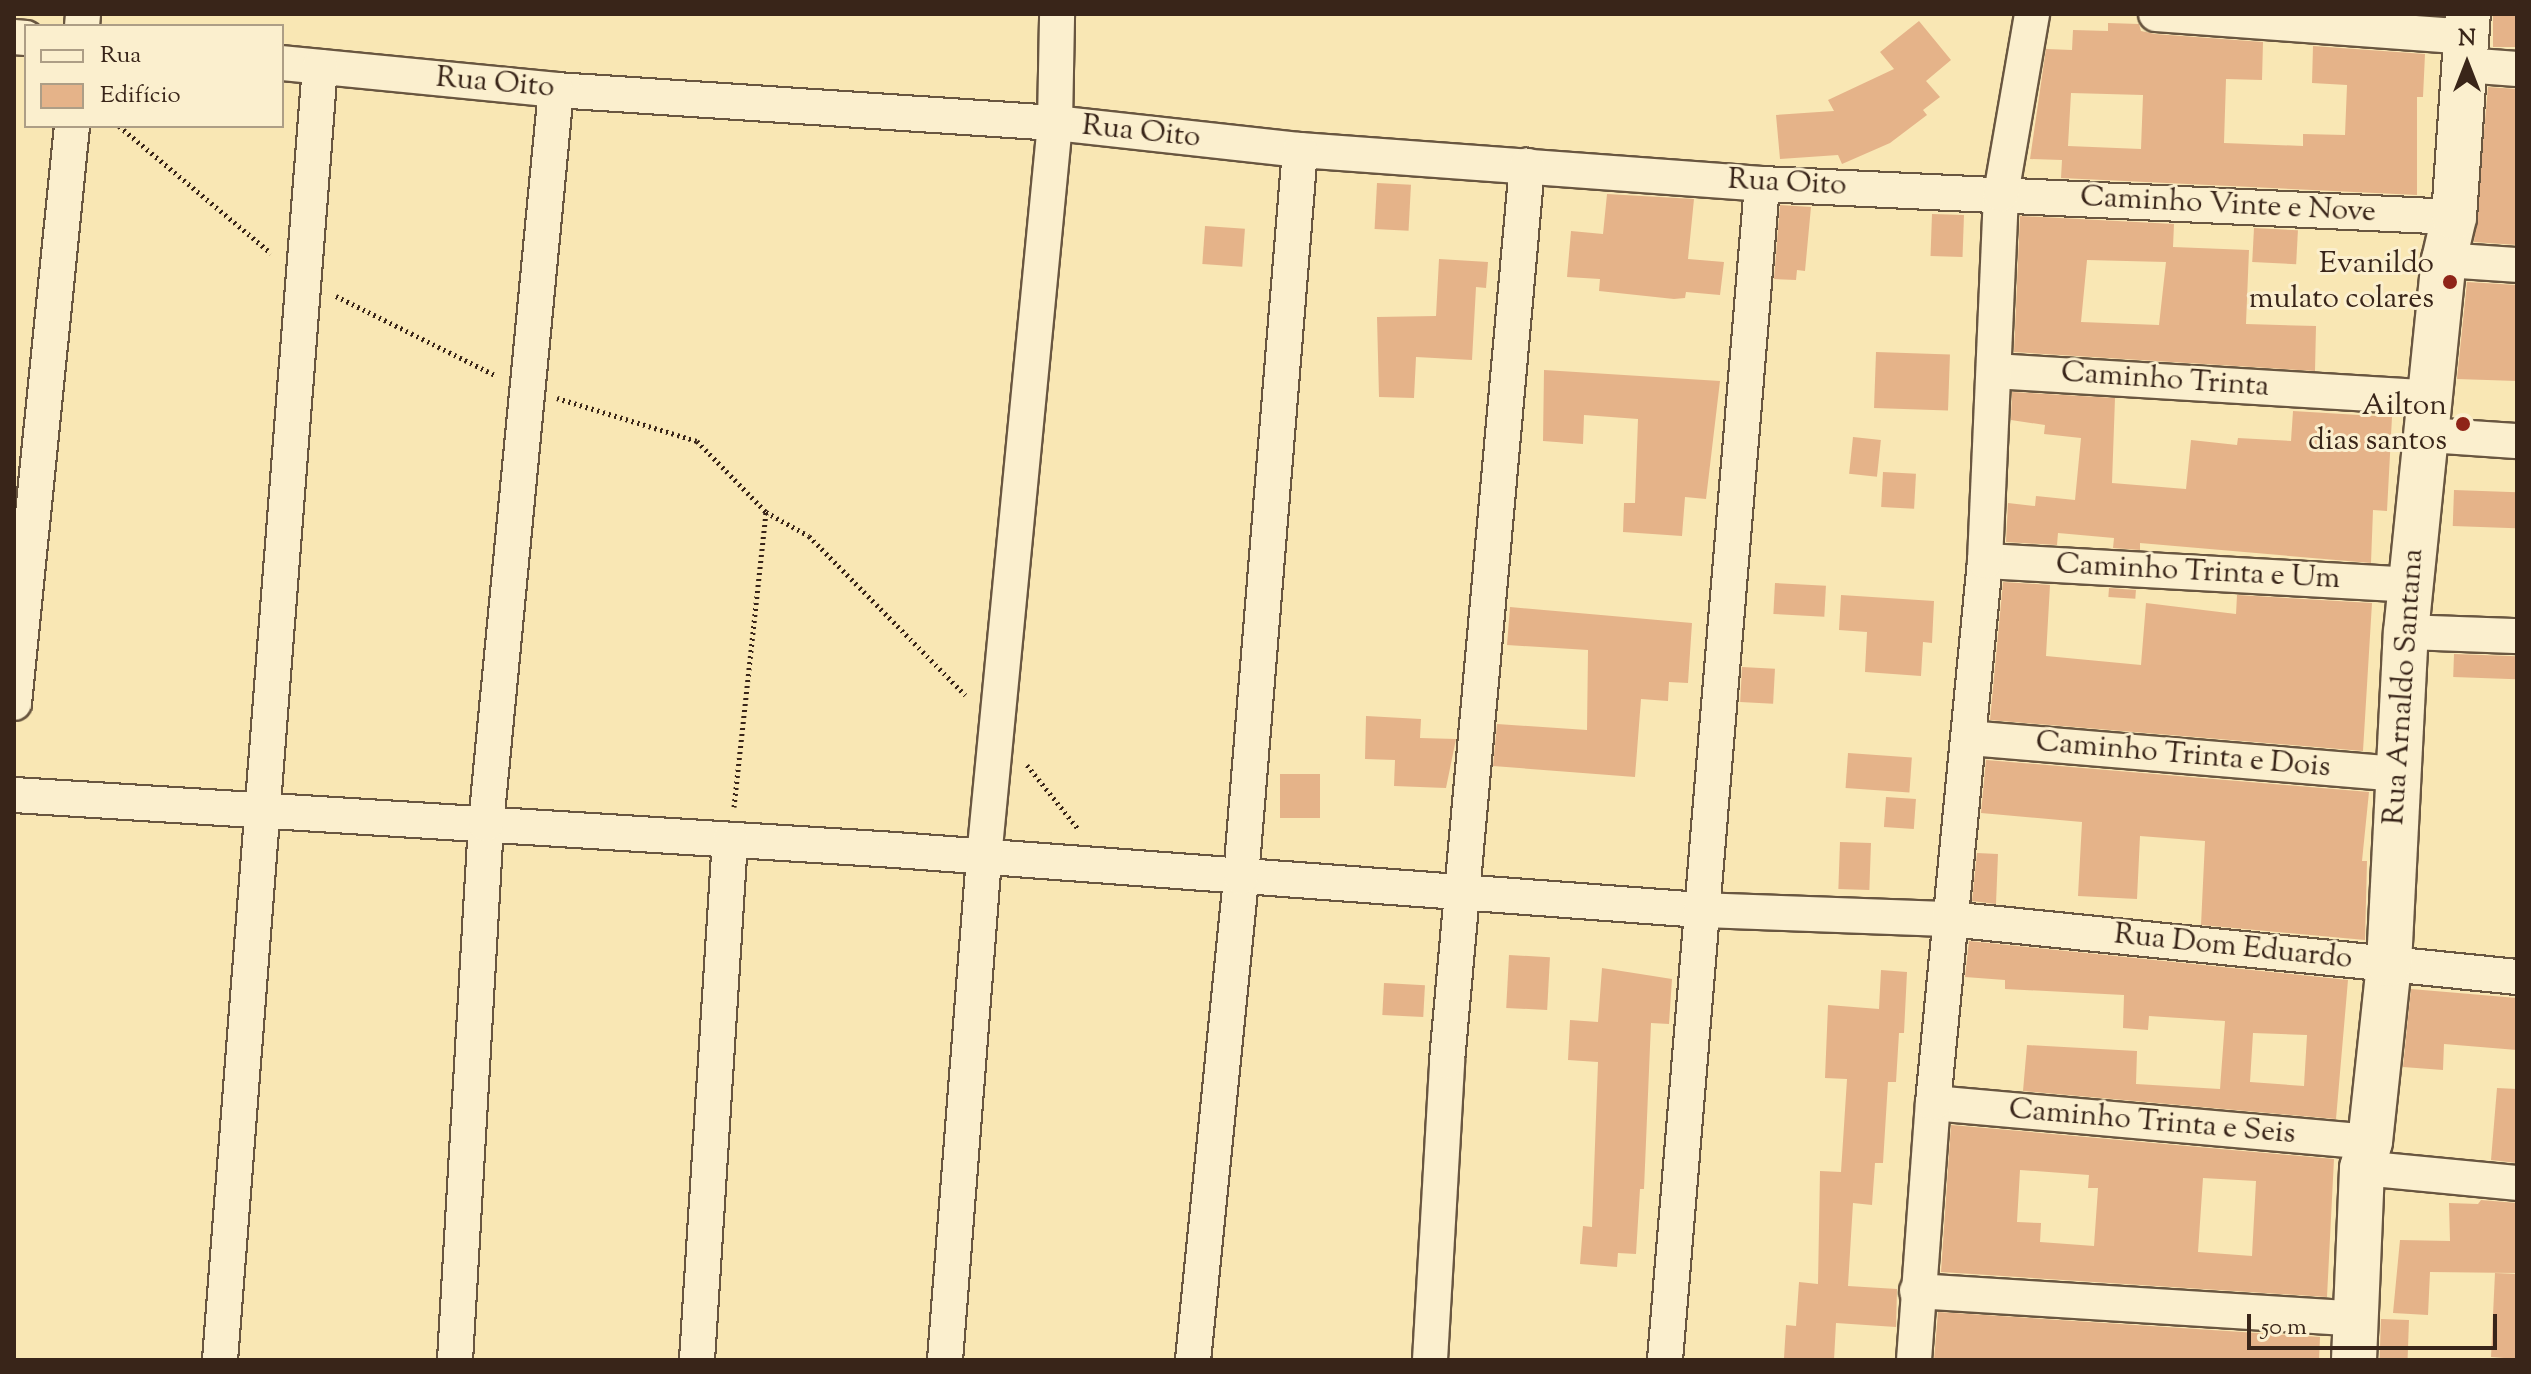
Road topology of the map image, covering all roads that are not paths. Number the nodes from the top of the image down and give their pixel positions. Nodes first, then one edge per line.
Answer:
1 (1057, 14) edge
2 (2032, 14) edge
3 (2156, 14) edge
4 (2466, 39) edge
5 (284, 63) edge
6 (320, 67) junction
7 (2517, 69) edge
8 (556, 90) junction
9 (1055, 123) junction
10 (72, 128) edge
11 (1300, 150) junction
12 (1527, 166) junction
13 (1762, 184) junction
14 (2001, 194) junction
15 (2454, 217) junction
16 (2444, 260) junction
17 (2517, 265) edge
18 (1994, 371) junction
19 (2430, 416) junction
20 (2517, 441) edge
21 (1985, 561) junction
22 (2410, 585) junction
23 (2406, 632) junction
24 (2517, 636) edge
25 (14, 703) edge
26 (1969, 738) junction
27 (2397, 774) junction
28 (14, 795) edge
29 (260, 810) junction
30 (486, 824) junction
31 (730, 840) junction
32 (984, 858) junction
33 (1241, 877) junction
34 (1463, 890) junction
35 (1701, 910) junction
36 (1949, 919) junction
37 (2389, 964) junction
38 (2517, 977) edge
39 (1933, 1103) junction
40 (2366, 1155) junction
41 (2517, 1183) edge
42 (1917, 1291) junction
43 (2356, 1340) edge
44 (220, 1360) edge
45 (455, 1360) edge
46 (697, 1360) edge
47 (945, 1360) edge
48 (1193, 1360) edge
49 (1430, 1360) edge
50 (1665, 1360) edge
51 (1914, 1360) edge

1 - 9 street
2 - 14 street
3 - 4 street
4 - 7 street
4 - 15 street, Rua Arnaldo Santana
5 - 6 street, Rua Oito
6 - 8 street, Rua Oito
6 - 29 street
8 - 9 street, Rua Oito
8 - 30 street
9 - 11 street, Rua Oito
9 - 32 street
10 - 25 street
11 - 12 street, Rua Oito
11 - 33 street
12 - 13 street, Rua Oito
12 - 34 street
13 - 14 street, Rua Oito
13 - 35 street
14 - 15 street, Caminho Vinte e Nove
14 - 18 street
15 - 16 street, Rua Arnaldo Santana
16 - 17 street
16 - 19 street, Rua Arnaldo Santana
18 - 19 street, Caminho Trinta
18 - 21 street
19 - 20 street, Caminho Trinta
19 - 22 street, Rua Arnaldo Santana
21 - 22 street, Caminho Trinta e Um
21 - 26 street
22 - 23 street, Rua Arnaldo Santana
23 - 24 street
23 - 27 street, Rua Arnaldo Santana
26 - 27 street, Caminho Trinta e Dois
26 - 36 street
27 - 37 street, Rua Arnaldo Santana
28 - 29 street, Rua Dom Eduardo
29 - 30 street, Rua Dom Eduardo
29 - 44 street
30 - 31 street, Rua Dom Eduardo
30 - 45 street
31 - 32 street, Rua Dom Eduardo
31 - 46 street
32 - 33 street, Rua Dom Eduardo
32 - 47 street
33 - 34 street, Rua Dom Eduardo
33 - 48 street
34 - 35 street, Rua Dom Eduardo
34 - 49 street
35 - 36 street, Rua Dom Eduardo
35 - 50 street
36 - 37 street, Rua Dom Eduardo
36 - 39 street
37 - 38 street, Rua Dom Eduardo
37 - 40 street, Rua Arnaldo Santana
39 - 40 street, Caminho Trinta e Seis
39 - 42 street
40 - 41 street, Caminho Trinta e Seis
40 - 43 street, Rua Arnaldo Santana
42 - 43 street
42 - 51 street

